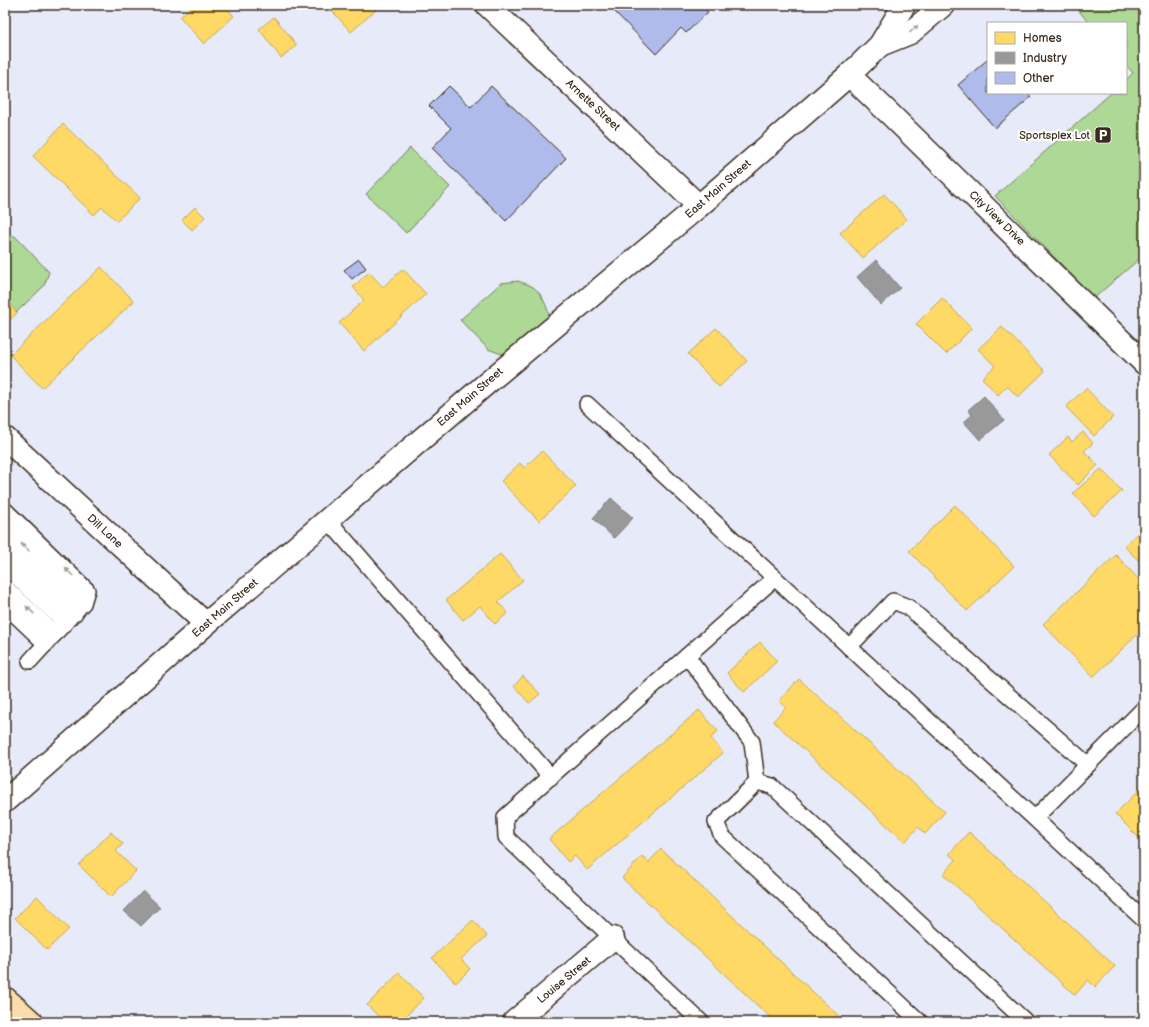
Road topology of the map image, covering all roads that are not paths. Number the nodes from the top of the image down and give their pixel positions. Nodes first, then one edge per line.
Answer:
1 (487, 5) edge
2 (904, 5) edge
3 (943, 5) edge
4 (880, 45) junction
5 (849, 75) junction
6 (699, 206) junction
7 (1144, 362) edge
8 (587, 404) dead end
9 (5, 438) edge
10 (5, 510) edge
11 (328, 520) junction
12 (5, 527) edge
13 (5, 546) edge
14 (5, 566) edge
15 (775, 578) junction
16 (5, 586) edge
17 (5, 605) edge
18 (65, 623) junction
19 (206, 624) junction
20 (849, 647) junction
21 (687, 656) junction
22 (30, 661) dead end
23 (1144, 708) edge
24 (1088, 765) junction
25 (551, 777) junction
26 (757, 782) junction
27 (5, 801) edge
28 (1035, 818) junction
29 (1144, 920) edge
30 (613, 938) junction
31 (5, 998) edge
32 (32, 1022) edge
33 (514, 1022) edge
34 (701, 1022) edge
35 (920, 1022) edge
36 (1026, 1022) edge

1 - 6 street, Arnette Street
2 - 4 street
4 -> 3 street, East Main Street
4 - 5 street, East Main Street
5 - 6 street, East Main Street
5 - 7 street, City View Drive
6 - 11 street, East Main Street
8 - 15 lane
9 - 19 street, Dill Lane
18 -> 10 lane
11 - 19 street, East Main Street
11 - 25 lane
18 -> 12 lane
13 - 18 lane
14 - 18 lane
15 - 20 lane
15 - 21 lane
18 -> 16 lane
17 - 18 lane
18 - 22 lane
19 - 27 street, East Main Street
20 - 24 lane
20 - 28 lane
21 - 25 lane
21 - 26 lane
23 - 24 lane
24 - 28 lane
25 - 30 lane
26 - 35 lane
26 - 36 lane
28 - 29 lane
30 - 33 street, Louise Street
30 - 34 lane
31 - 32 main road

